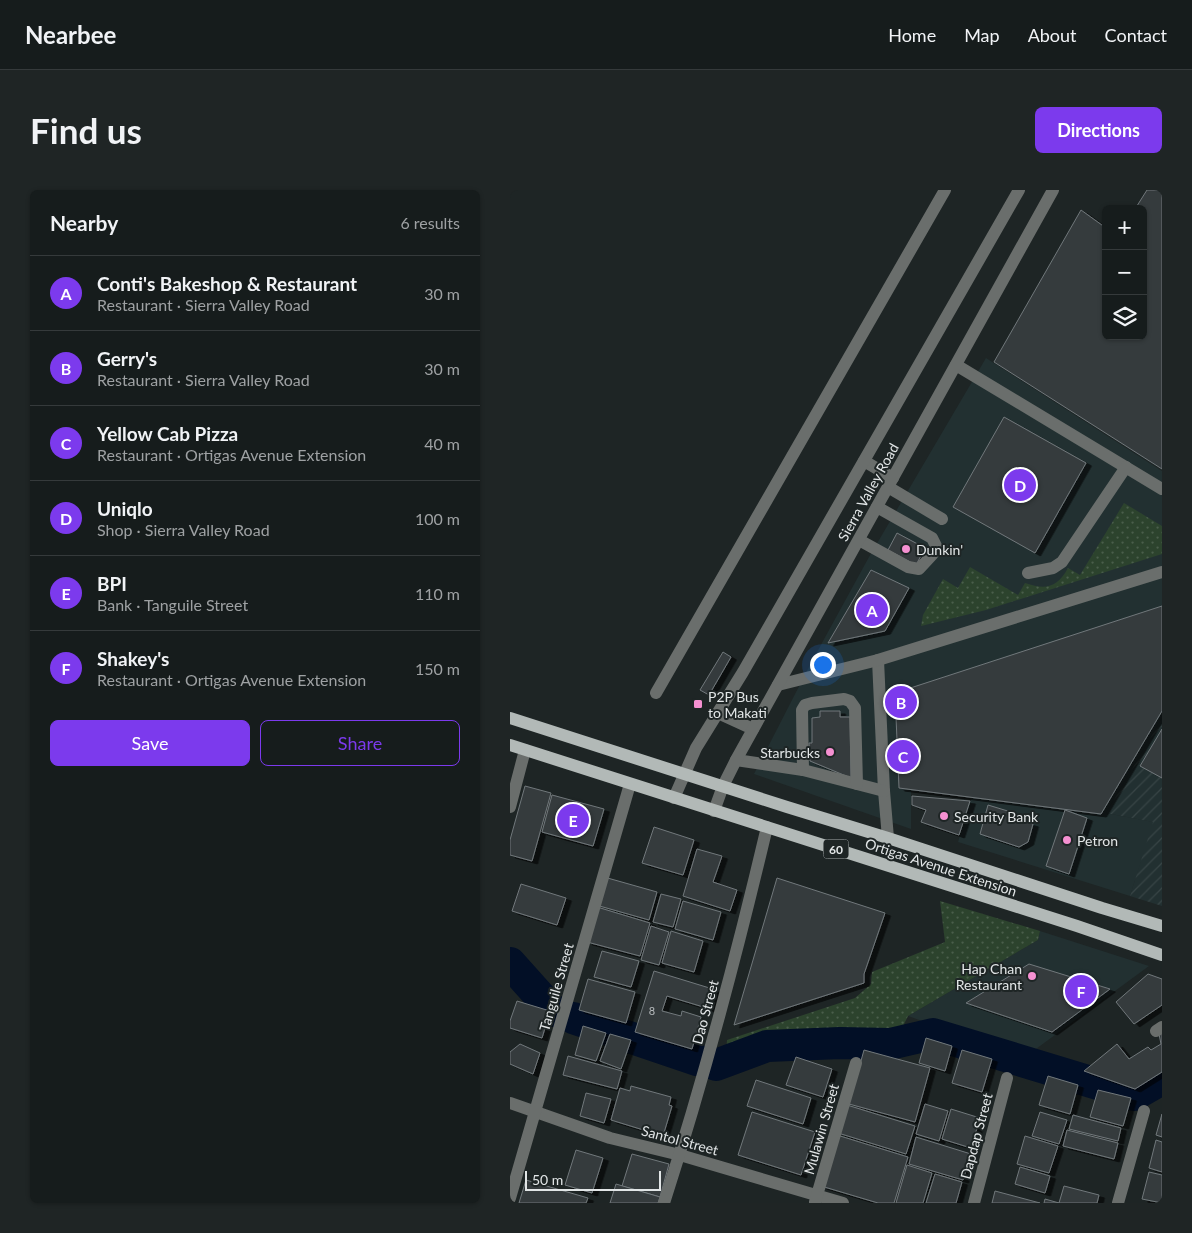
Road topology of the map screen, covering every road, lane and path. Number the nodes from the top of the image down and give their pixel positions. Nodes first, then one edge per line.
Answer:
1 (945, 190) edge
2 (1019, 190) edge
3 (1053, 190) edge
4 (956, 365) junction
5 (864, 461) junction
6 (1126, 467) junction
7 (890, 483) junction
8 (1162, 488) edge
9 (877, 507) junction
10 (942, 520) dead end
11 (859, 540) junction
12 (1162, 572) edge
13 (1028, 574) dead end
14 (878, 660) junction
15 (778, 685) junction
16 (656, 693) dead end
17 (718, 713) junction
18 (510, 718) edge
19 (753, 730) junction
20 (510, 745) edge
21 (525, 750) junction
22 (736, 760) junction
23 (803, 770) junction
24 (685, 774) junction
25 (630, 784) junction
26 (857, 784) junction
27 (723, 786) junction
28 (884, 791) junction
29 (674, 798) junction
30 (510, 807) edge
31 (714, 811) junction
32 (767, 827) junction
33 (888, 838) junction
34 (1162, 926) edge
35 (1162, 955) edge
36 (856, 1062) dead end
37 (1007, 1078) dead end
38 (510, 1103) edge
39 (1144, 1111) dead end
40 (534, 1113) junction
41 (680, 1154) junction
42 (510, 1198) edge
43 (816, 1199) edge
44 (664, 1203) edge
45 (843, 1203) edge
46 (974, 1203) edge
47 (1118, 1203) edge

1 - 16 street
2 - 5 street, Sierra Valley Road
3 - 4 street, Sierra Valley Road
4 - 6 street
4 - 7 street, Sierra Valley Road
5 - 7 street
5 - 17 street, Sierra Valley Road
6 - 8 street
6 - 13 street
7 - 9 street, Sierra Valley Road
7 - 10 street
9 - 11 street, Sierra Valley Road
9 - 11 street
11 - 15 street, Sierra Valley Road
12 - 14 street
14 - 15 street
14 - 28 street
15 - 19 street, Sierra Valley Road
17 - 19 street
17 - 24 street, Sierra Valley Road
18 - 24 main road, Ortigas Avenue Extension / 60
19 - 22 street, Sierra Valley Road
20 - 21 main road, Ortigas Avenue Extension / 60
21 - 25 main road, Ortigas Avenue Extension / 60
21 - 30 street
22 - 23 street
22 - 27 street, Sierra Valley Road
23 - 26 street
23 - 26 street
24 - 27 main road, Ortigas Avenue Extension / 60
24 - 29 street, Sierra Valley Road
25 - 29 main road, Ortigas Avenue Extension / 60
25 - 40 street, Tanguile Street
26 - 28 street
27 - 31 street, Sierra Valley Road
27 - 33 main road, Ortigas Avenue Extension / 60
28 - 33 street
29 - 31 main road, Ortigas Avenue Extension / 60
31 - 32 main road, Ortigas Avenue Extension / 60
32 - 35 main road, Ortigas Avenue Extension / 60
32 - 41 street, Dao Street
33 - 34 main road, Ortigas Avenue Extension / 60
36 - 43 street, Mulawin Street
37 - 46 street, Dapdap Street
38 - 40 street, Santol Street
39 - 47 street
40 - 41 street, Santol Street
40 - 42 street, Tanguile Street
41 - 43 street, Santol Street
41 - 44 street, Dao Street
43 - 45 street, Santol Street

